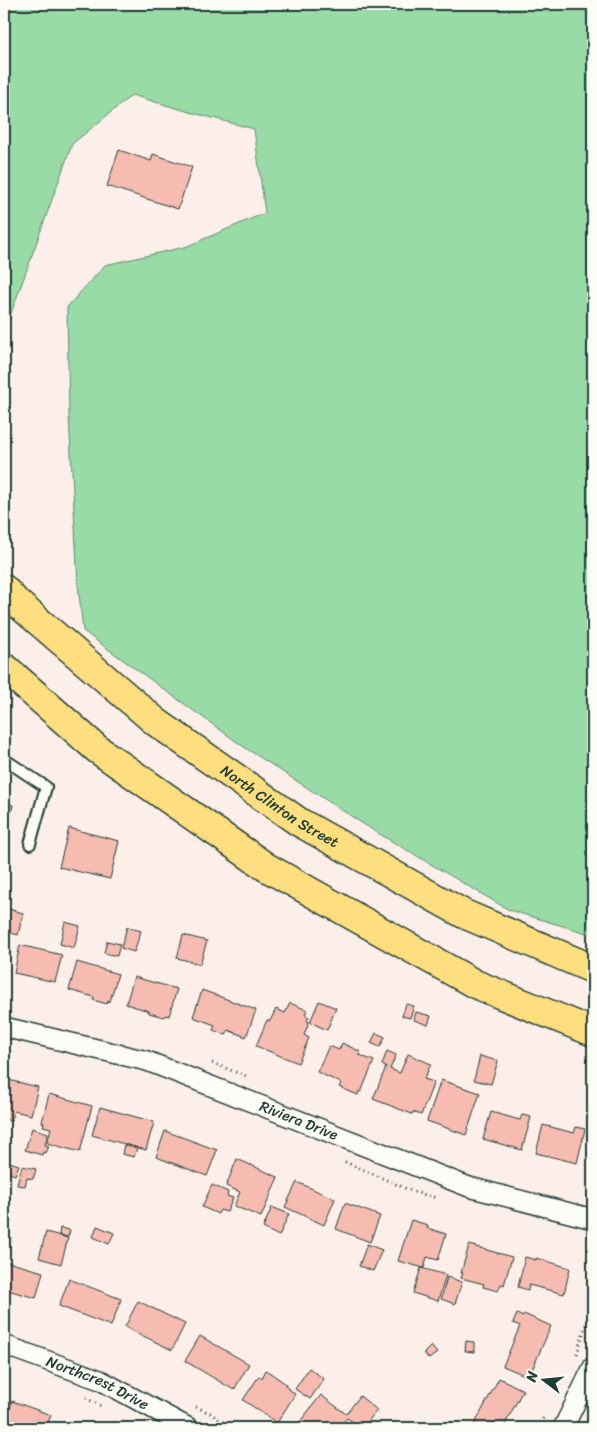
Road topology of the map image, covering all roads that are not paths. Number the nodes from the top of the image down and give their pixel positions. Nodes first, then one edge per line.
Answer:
1 (4, 590) edge
2 (4, 667) edge
3 (4, 762) edge
4 (30, 844) dead end
5 (593, 969) edge
6 (4, 1027) edge
7 (593, 1032) edge
8 (593, 1218) edge
9 (4, 1345) edge
10 (593, 1367) edge
11 (189, 1428) edge
12 (563, 1428) edge

1 - 5 main road, North Clinton Street
2 - 7 main road
3 - 4 lane
6 - 8 street, Riviera Drive
9 - 11 street, Northcrest Drive
10 - 12 street

